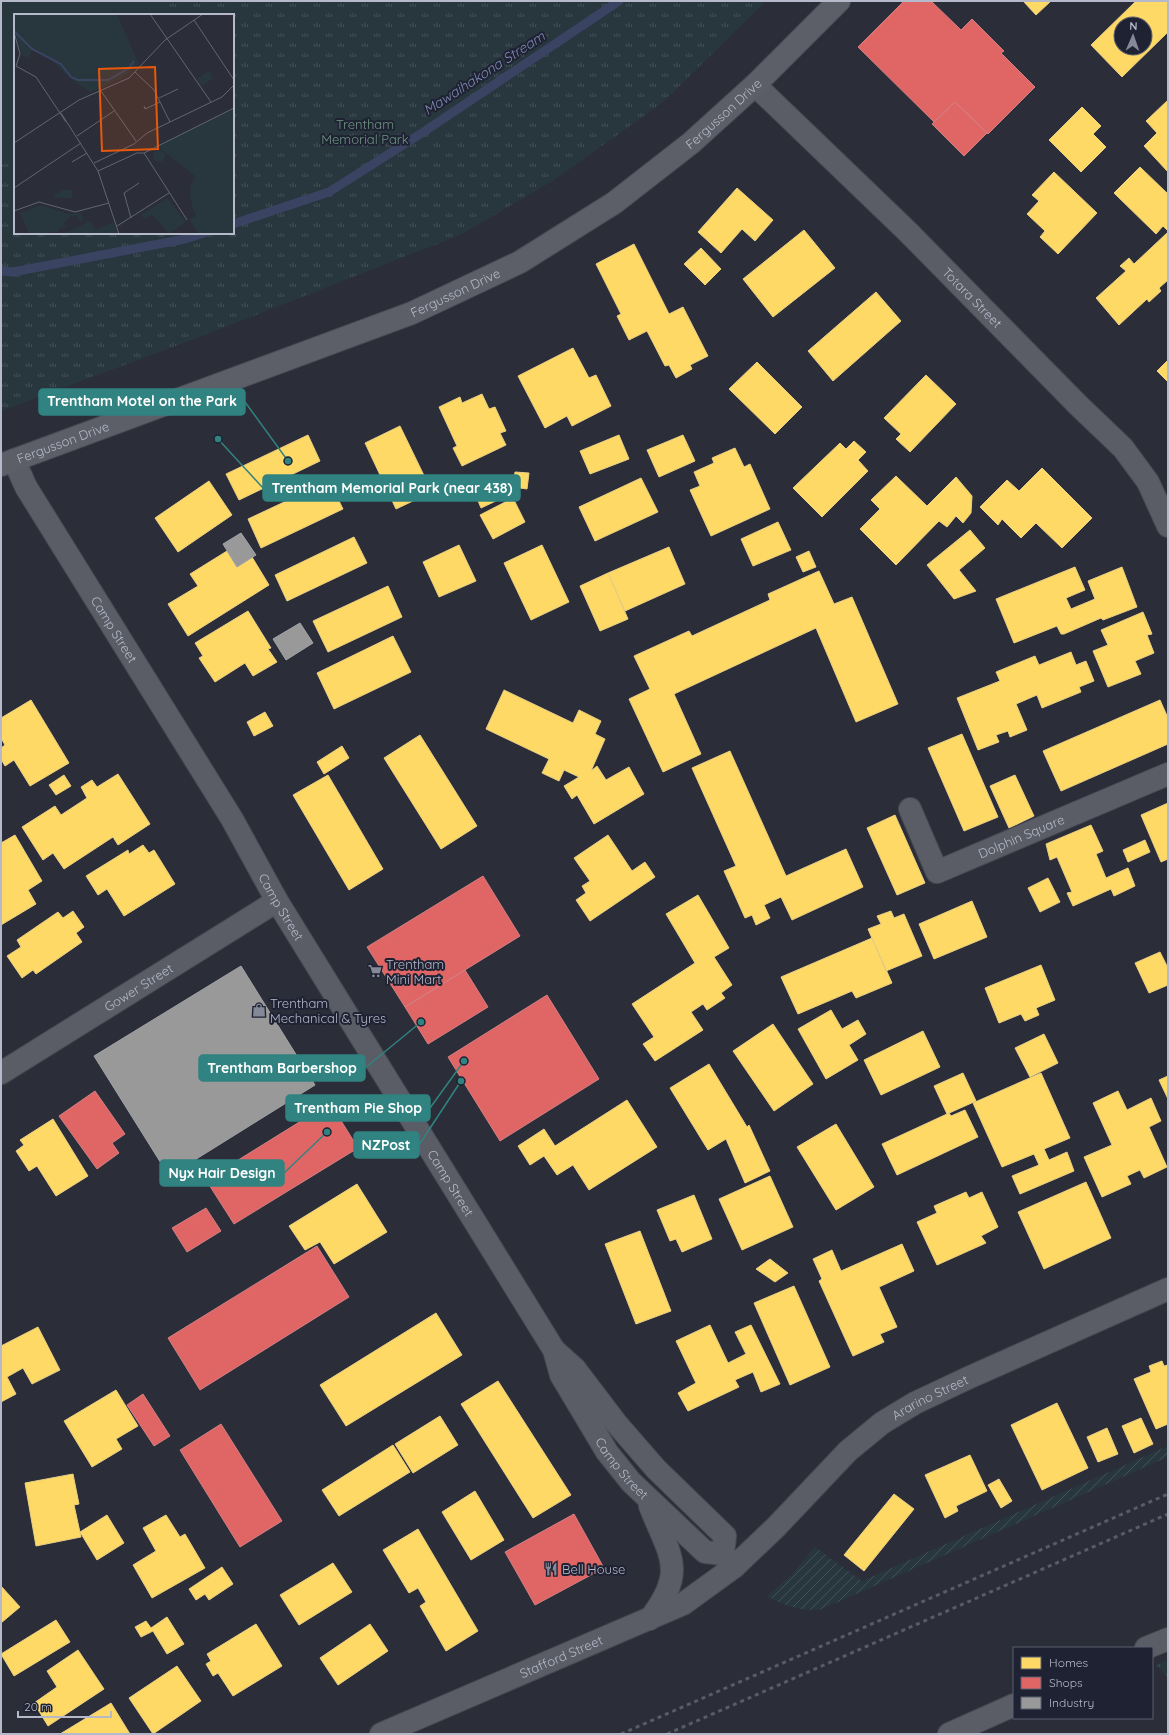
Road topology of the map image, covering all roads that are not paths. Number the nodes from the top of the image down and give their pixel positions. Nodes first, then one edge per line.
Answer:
1 (839, 1) edge
2 (754, 85) junction
3 (8, 463) edge
4 (1168, 526) edge
5 (1168, 774) edge
6 (910, 809) dead end
7 (277, 901) junction
8 (1, 1073) edge
9 (1168, 1289) edge
10 (554, 1350) junction
11 (647, 1497) junction
12 (728, 1561) junction
13 (650, 1619) junction
14 (1168, 1639) edge
15 (1148, 1647) edge
16 (1013, 1705) edge
17 (381, 1734) edge
18 (949, 1734) edge

1 - 2 main road, Fergusson Drive
2 - 3 main road, Fergusson Drive
2 - 4 street, Totara Street
3 - 7 street, Camp Street
5 - 6 street, Dolphin Square
7 - 8 street, Gower Street
7 - 10 street, Camp Street
9 - 12 street, Ararino Street
10 - 11 street, Camp Street
10 - 12 street, Camp Street
11 - 12 street, Camp Street
11 - 13 street
12 - 13 street, Stafford Street
13 - 17 street, Stafford Street
14 - 15 street
16 - 18 street

